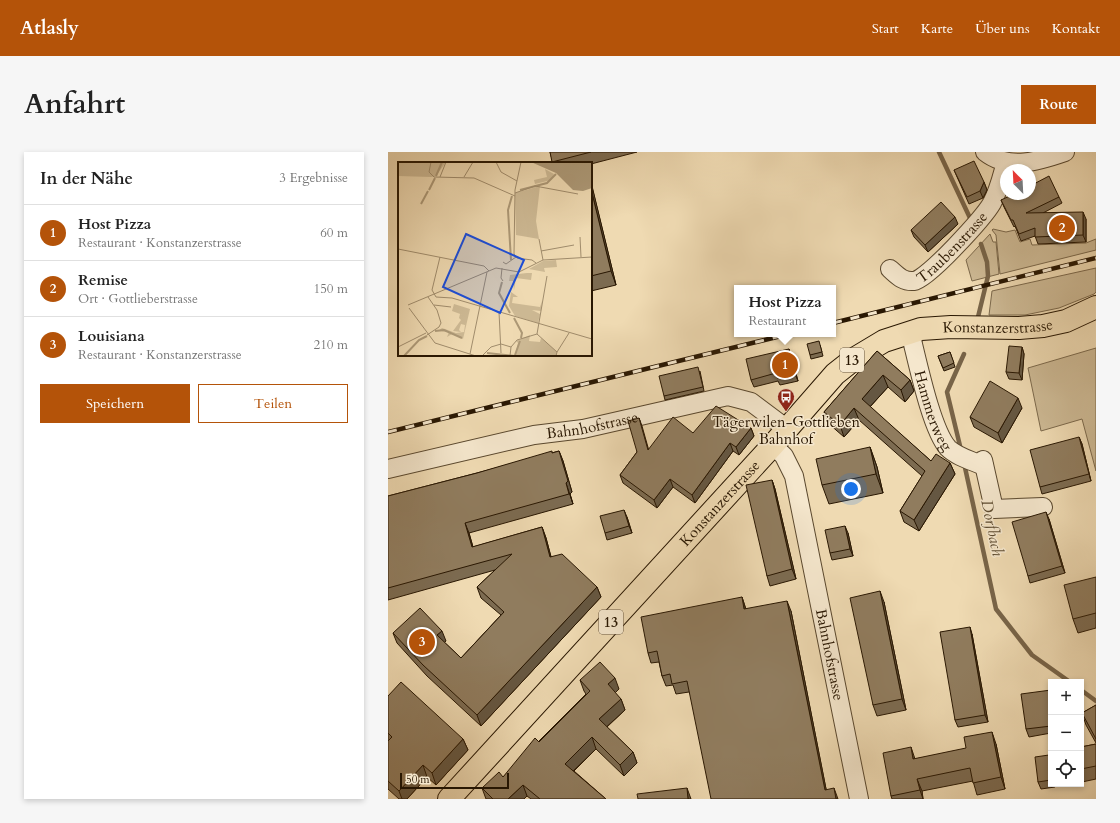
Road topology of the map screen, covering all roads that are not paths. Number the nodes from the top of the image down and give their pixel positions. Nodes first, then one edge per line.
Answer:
1 (985, 152) edge
2 (1065, 152) edge
3 (1006, 162) junction
4 (890, 269) dead end
5 (1096, 307) edge
6 (910, 332) junction
7 (780, 437) junction
8 (388, 469) edge
9 (1043, 507) dead end
10 (449, 799) edge
11 (859, 799) edge

1 - 3 street
2 - 3 street
3 - 4 street, Traubenstrasse
5 - 6 main road, Konstanzerstrasse / 13
6 - 7 main road, Konstanzerstrasse / 13
6 - 9 street, Hammerweg
7 - 8 street, Bahnhofstrasse
7 - 10 main road, Konstanzerstrasse / 13
7 - 11 street, Bahnhofstrasse

